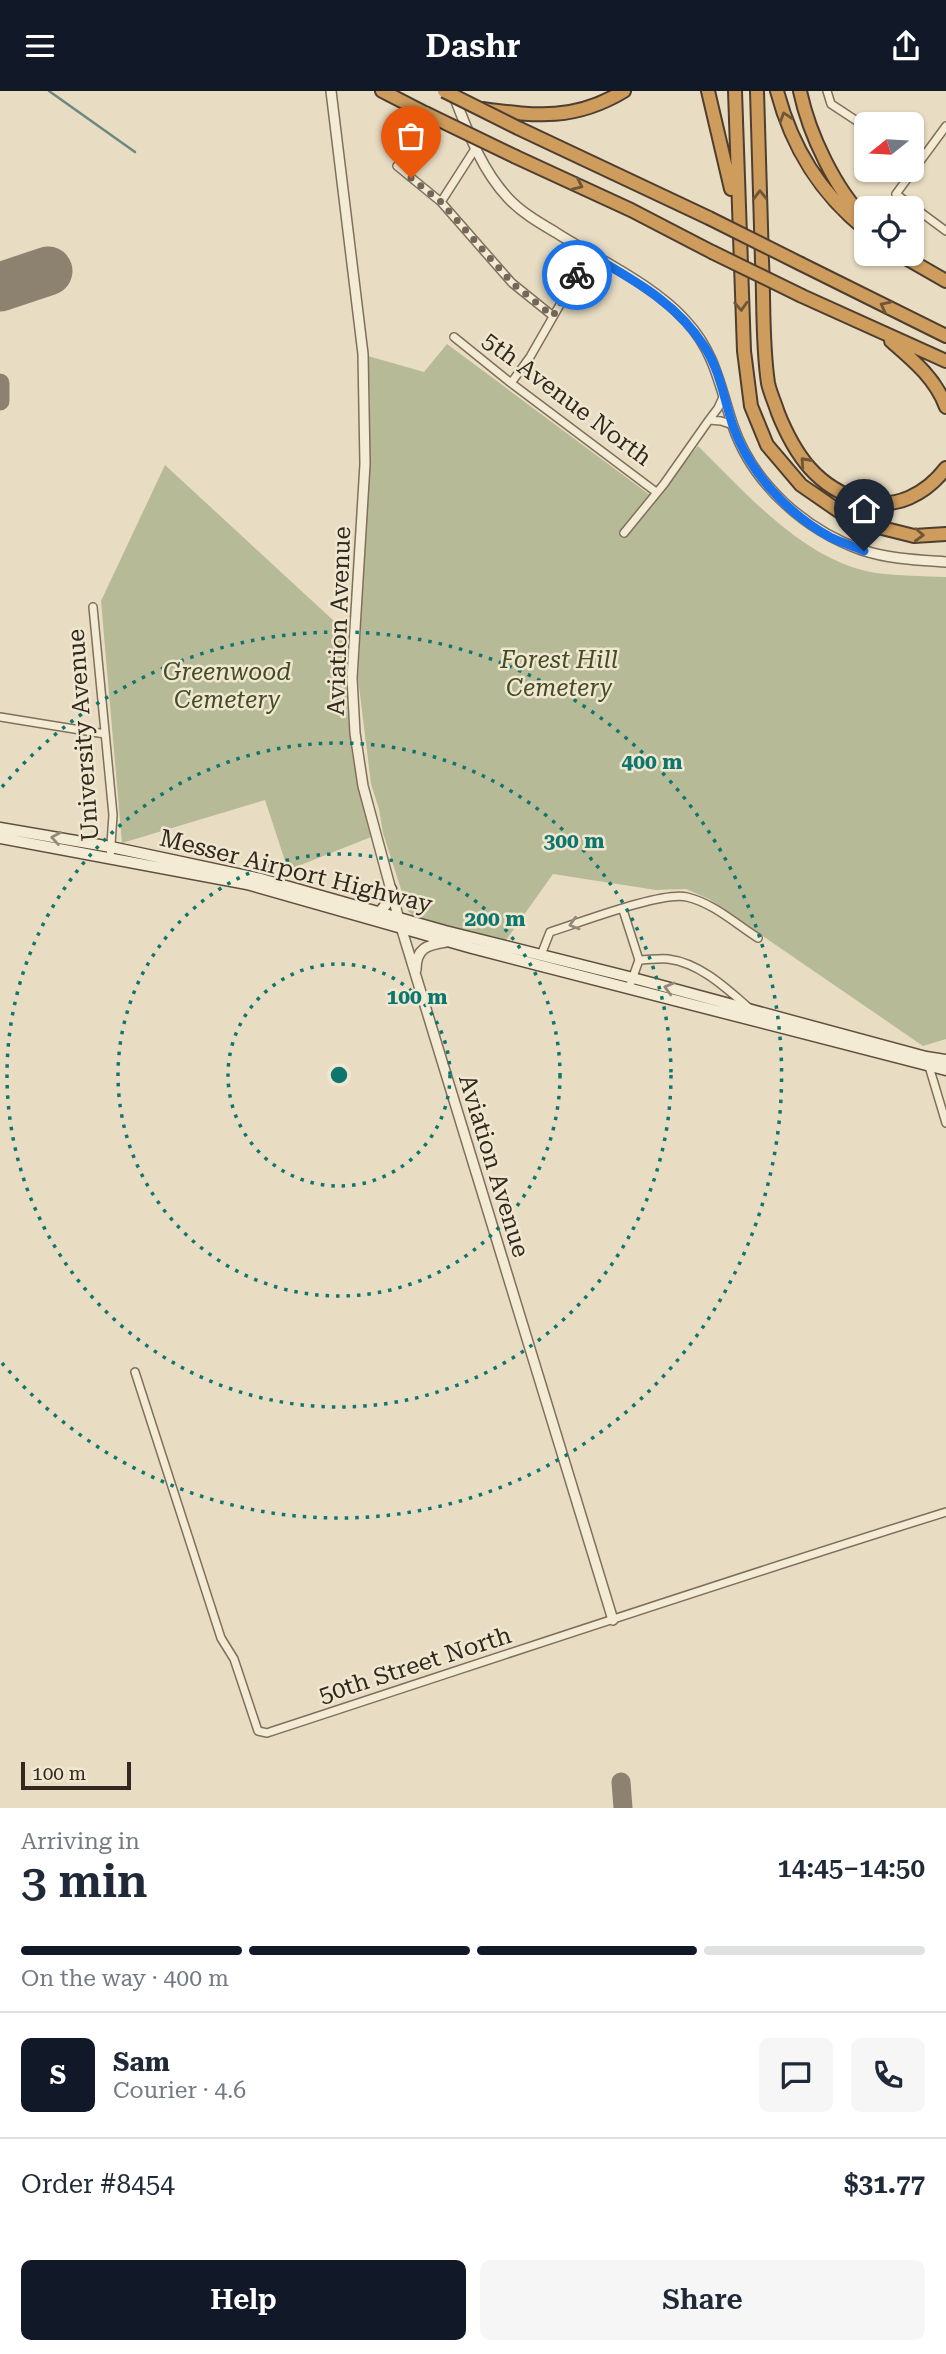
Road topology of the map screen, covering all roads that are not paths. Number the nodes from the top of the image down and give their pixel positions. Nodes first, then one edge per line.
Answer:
1 (331, 91) edge
2 (382, 91) edge
3 (443, 91) edge
4 (452, 91) edge
5 (624, 91) edge
6 (708, 91) edge
7 (735, 91) edge
8 (757, 91) edge
9 (778, 91) edge
10 (800, 91) edge
11 (827, 91) edge
12 (477, 109) junction
13 (854, 119) edge
14 (946, 126) edge
15 (475, 149) junction
16 (924, 156) edge
17 (397, 166) dead end
18 (905, 182) edge
19 (441, 202) junction
20 (854, 203) edge
21 (854, 220) edge
22 (738, 224) junction
23 (946, 231) edge
24 (589, 254) junction
25 (921, 266) edge
26 (946, 281) edge
27 (553, 316) junction
28 (878, 329) junction
29 (946, 336) edge
30 (454, 337) dead end
31 (946, 361) edge
32 (511, 383) junction
33 (724, 395) junction
34 (946, 407) edge
35 (709, 421) junction
36 (733, 425) junction
37 (946, 468) edge
38 (656, 492) junction
39 (624, 533) dead end
40 (946, 534) edge
41 (946, 562) edge
42 (93, 607) dead end
43 (0, 717) edge
44 (105, 733) junction
45 (0, 828) edge
46 (0, 838) edge
47 (111, 847) junction
48 (110, 859) junction
49 (391, 889) junction
50 (623, 910) junction
51 (380, 912) junction
52 (400, 922) junction
53 (758, 938) dead end
54 (450, 941) junction
55 (541, 955) junction
56 (639, 960) junction
57 (418, 982) junction
58 (631, 983) junction
59 (751, 1010) junction
60 (946, 1060) edge
61 (928, 1062) junction
62 (946, 1070) edge
63 (946, 1123) edge
64 (135, 1372) dead end
65 (946, 1511) edge
66 (613, 1620) junction

1 - 49 street, Aviation Avenue
2 -> 28 highway, bridge
3 - 12 highway, bridge
4 - 15 street
5 - 12 highway, bridge
6 - 22 highway
7 - 22 highway
37 -> 8 highway
21 -> 9 highway
10 - 20 highway
11 - 13 street
29 -> 12 highway, bridge
14 - 16 street
15 - 19 street
15 - 24 street
17 - 19 street
18 - 23 street
19 - 27 street
22 -> 40 highway
24 - 27 street
24 - 33 street
25 - 26 highway
27 - 32 street
28 - 31 highway
28 - 34 highway
30 - 32 street, 5th Avenue North
32 - 38 street, 5th Avenue North
33 - 35 street
33 - 36 street
35 - 36 street
35 - 38 street
36 - 41 street
38 - 39 street
42 - 44 street, University Avenue
43 - 44 street
44 - 47 street, University Avenue
47 -> 45 main road, Messer Airport Highway
46 - 48 main road, Messer Airport Highway
47 - 48 street, University Avenue
47 - 51 main road, Messer Airport Highway
48 - 52 main road, Messer Airport Highway
49 - 51 main road
49 - 52 street, Aviation Avenue
50 - 53 street
50 -> 55 street
50 - 56 street
51 - 52 main road, Messer Airport Highway
52 - 54 main road, Messer Airport Highway
52 - 55 main road, Messer Airport Highway
52 - 57 street, Aviation Avenue
54 - 57 street
54 - 58 main road, Messer Airport Highway
55 - 58 main road, Messer Airport Highway
56 - 58 street
56 - 59 street
57 - 66 street, Aviation Avenue
59 -> 58 main road, Messer Airport Highway
58 - 61 main road, Messer Airport Highway
59 - 61 main road, Messer Airport Highway
60 - 61 main road, Messer Airport Highway
61 - 62 main road, Messer Airport Highway
61 - 63 street
64 - 66 street, 50th Street North
65 - 66 street, 50th Street North

